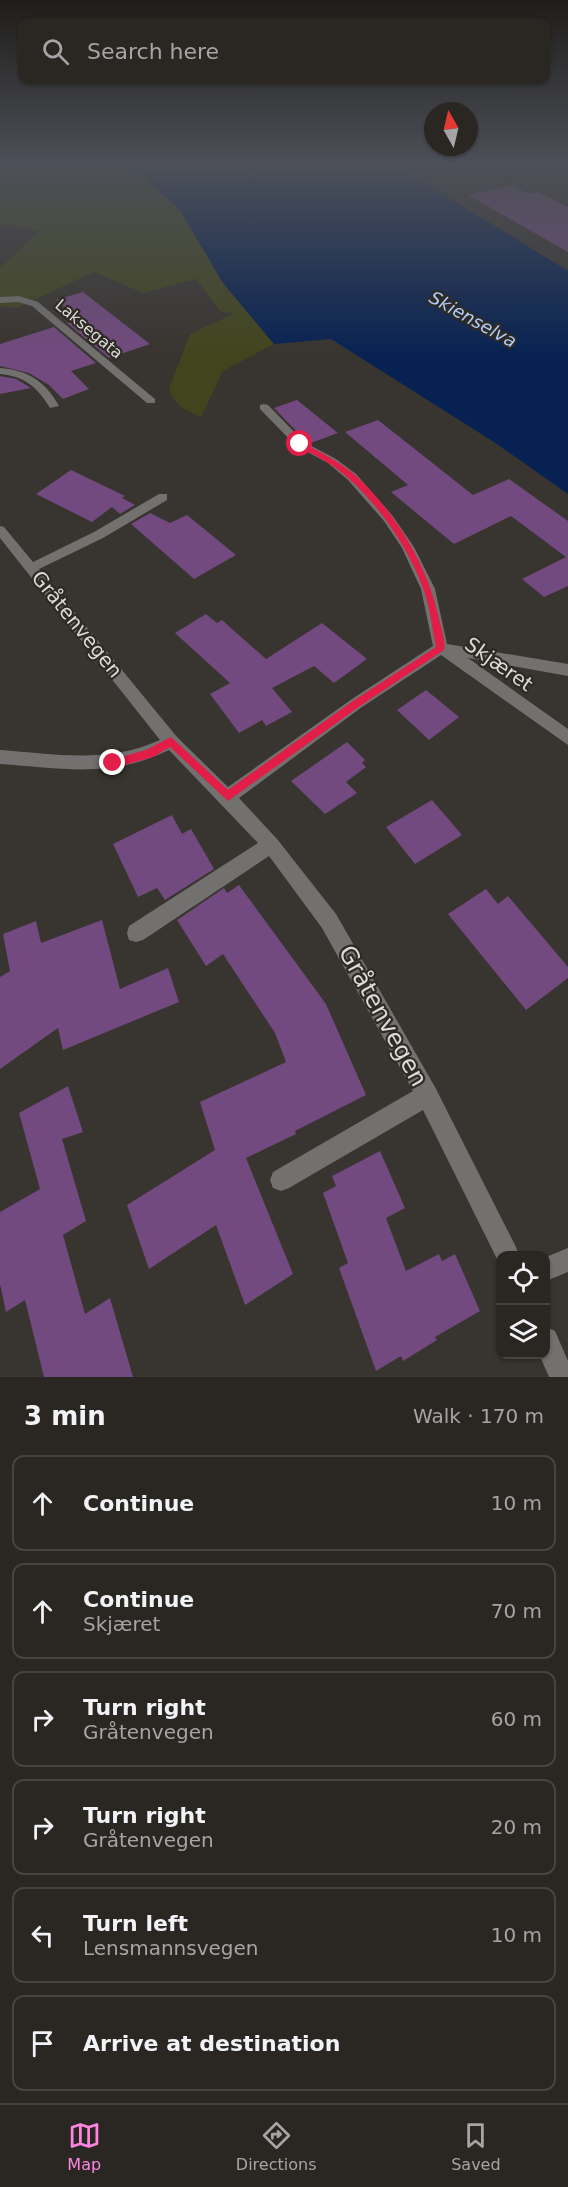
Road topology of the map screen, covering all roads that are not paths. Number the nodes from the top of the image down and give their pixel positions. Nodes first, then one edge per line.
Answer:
1 (0, 300) edge
2 (0, 371) edge
3 (151, 401) dead end
4 (54, 406) dead end
5 (264, 407) dead end
6 (163, 497) dead end
7 (0, 530) edge
8 (32, 567) junction
9 (441, 648) junction
10 (568, 670) edge
11 (568, 738) edge
12 (171, 742) junction
13 (0, 757) edge
14 (228, 796) junction
15 (271, 845) junction
16 (136, 933) dead end
17 (427, 1095) junction
18 (281, 1180) dead end
19 (505, 1251) edge
20 (568, 1260) edge
21 (550, 1267) edge
22 (550, 1349) edge
23 (562, 1377) edge

1 - 3 street, Laksegata
2 - 4 street
5 - 9 street, Skjæret
6 - 8 street
7 - 8 street, Gråtenvegen
8 - 12 street, Gråtenvegen
9 - 10 street
9 - 11 street, Skjæret
9 - 14 street
12 - 13 street
12 - 14 street, Gråtenvegen
14 - 15 street, Gråtenvegen
15 - 16 street
15 - 17 street, Gråtenvegen
17 - 18 street
17 - 19 street, Gråtenvegen
20 - 21 street
22 - 23 street

